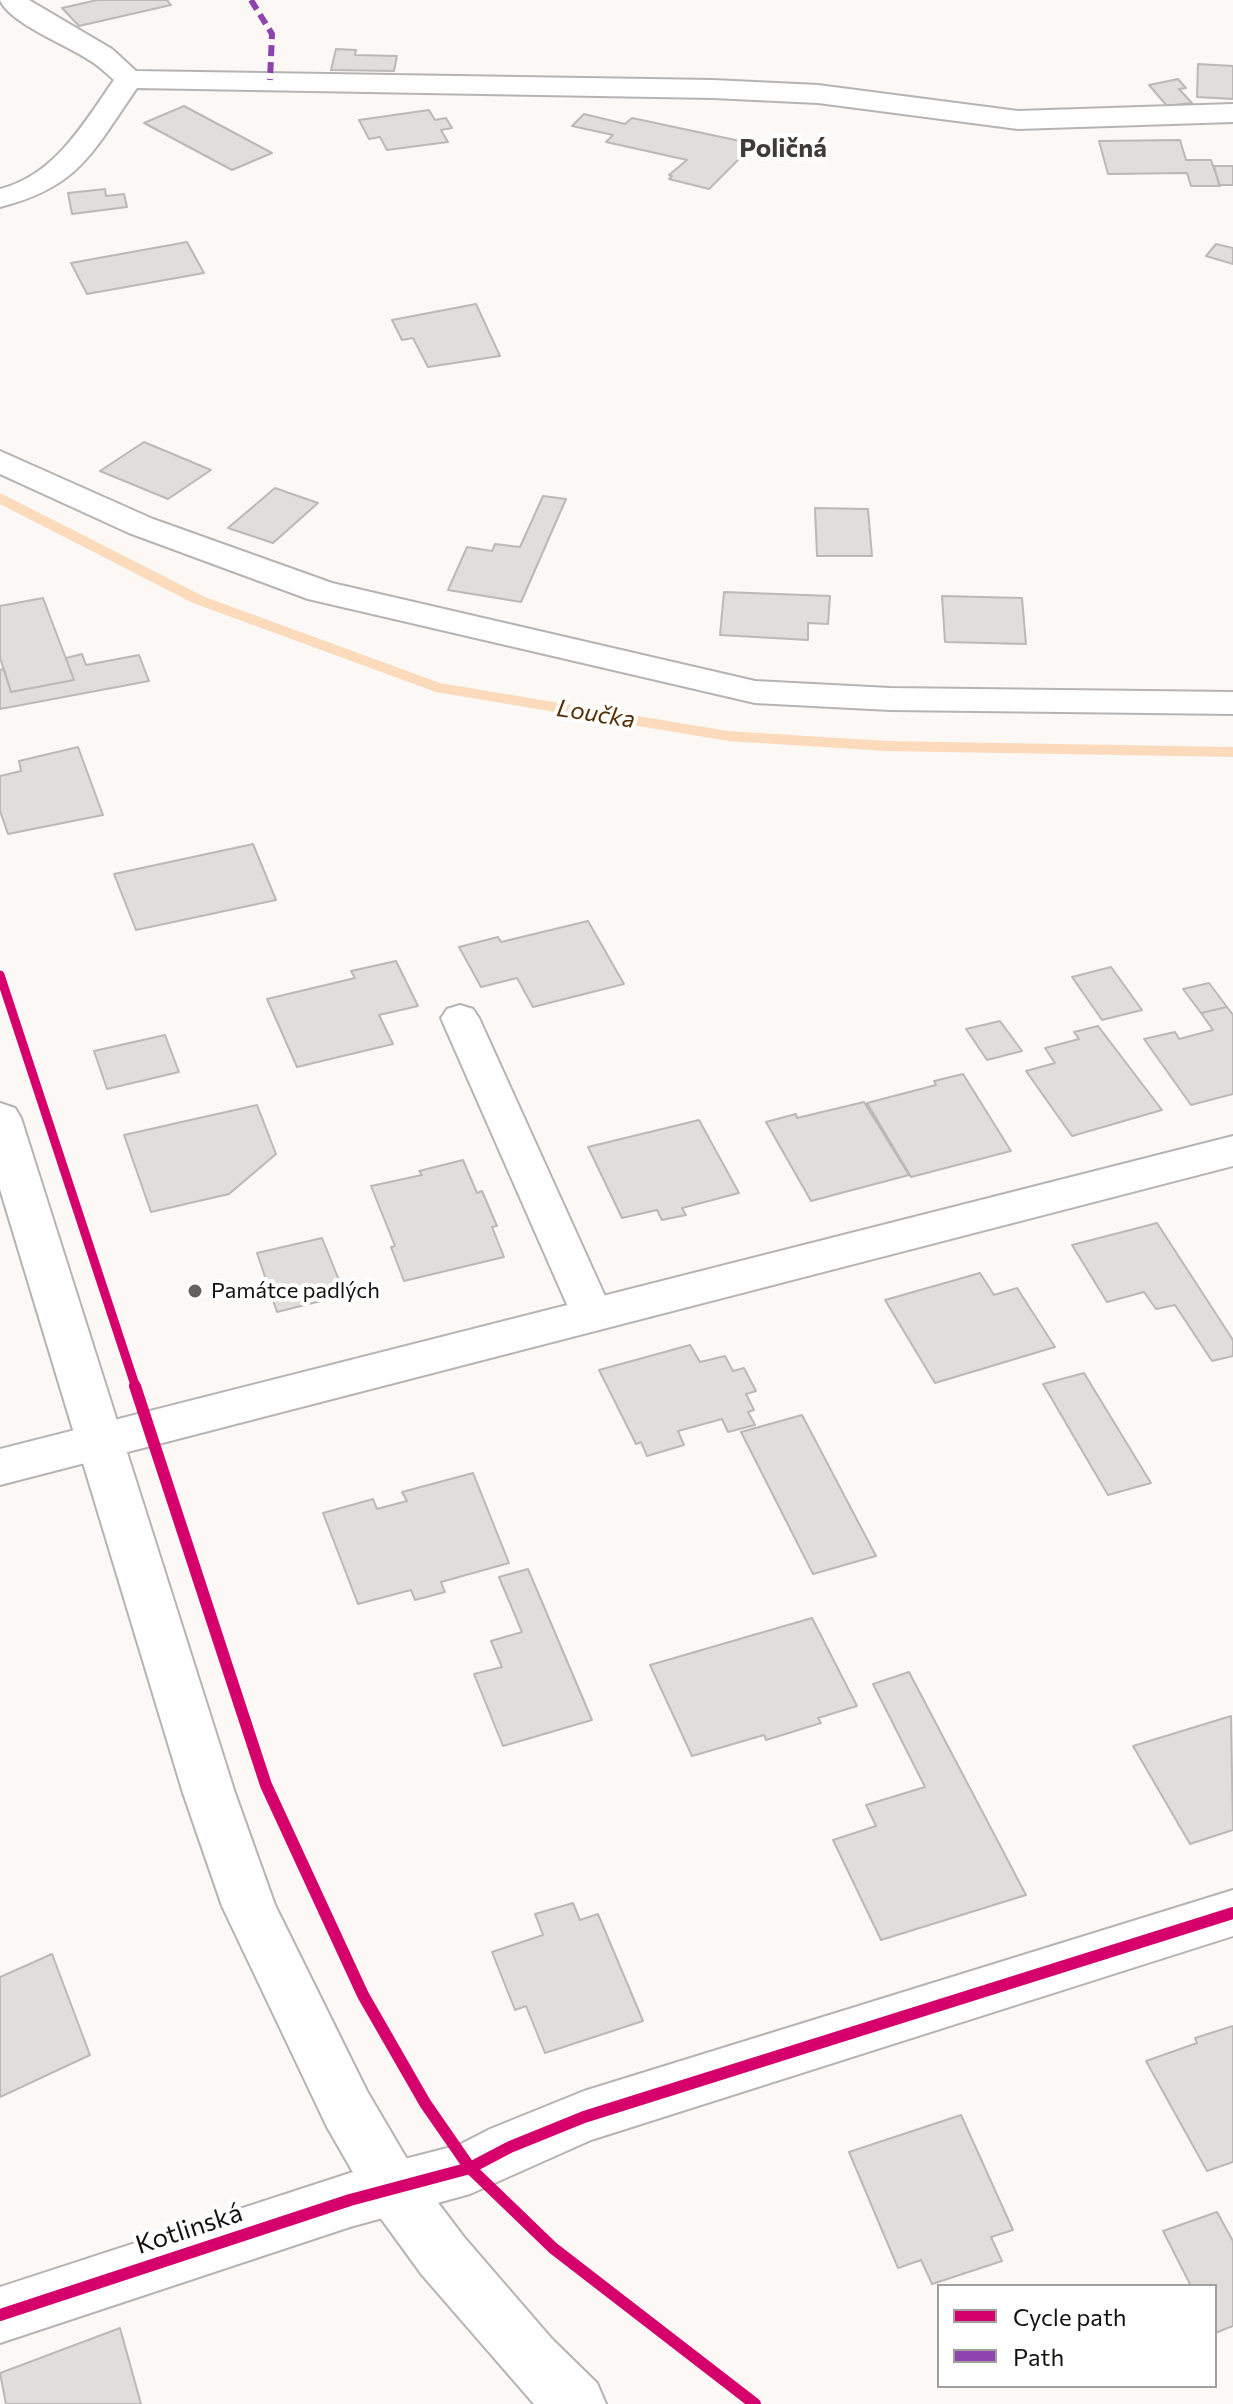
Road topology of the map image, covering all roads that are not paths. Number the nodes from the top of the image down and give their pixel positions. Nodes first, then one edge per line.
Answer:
1 (12, 0) edge
2 (129, 79) junction
3 (1233, 113) edge
4 (0, 198) edge
5 (0, 461) edge
6 (1233, 703) edge
7 (460, 1018) dead end
8 (0, 1118) edge
9 (1233, 1151) edge
10 (593, 1316) junction
11 (99, 1442) junction
12 (0, 1467) edge
13 (1233, 1913) edge
14 (394, 2190) junction
15 (0, 2315) edge
16 (541, 2381) edge
17 (576, 2404) edge

1 - 2 street
2 - 3 street
2 - 4 street
5 - 6 street
7 - 10 lane
8 - 11 street
9 - 10 street
10 - 11 street
11 - 12 street
11 - 14 street
13 - 14 street, Kotlinská
14 - 15 street, Kotlinská
14 - 16 street
16 - 17 street

